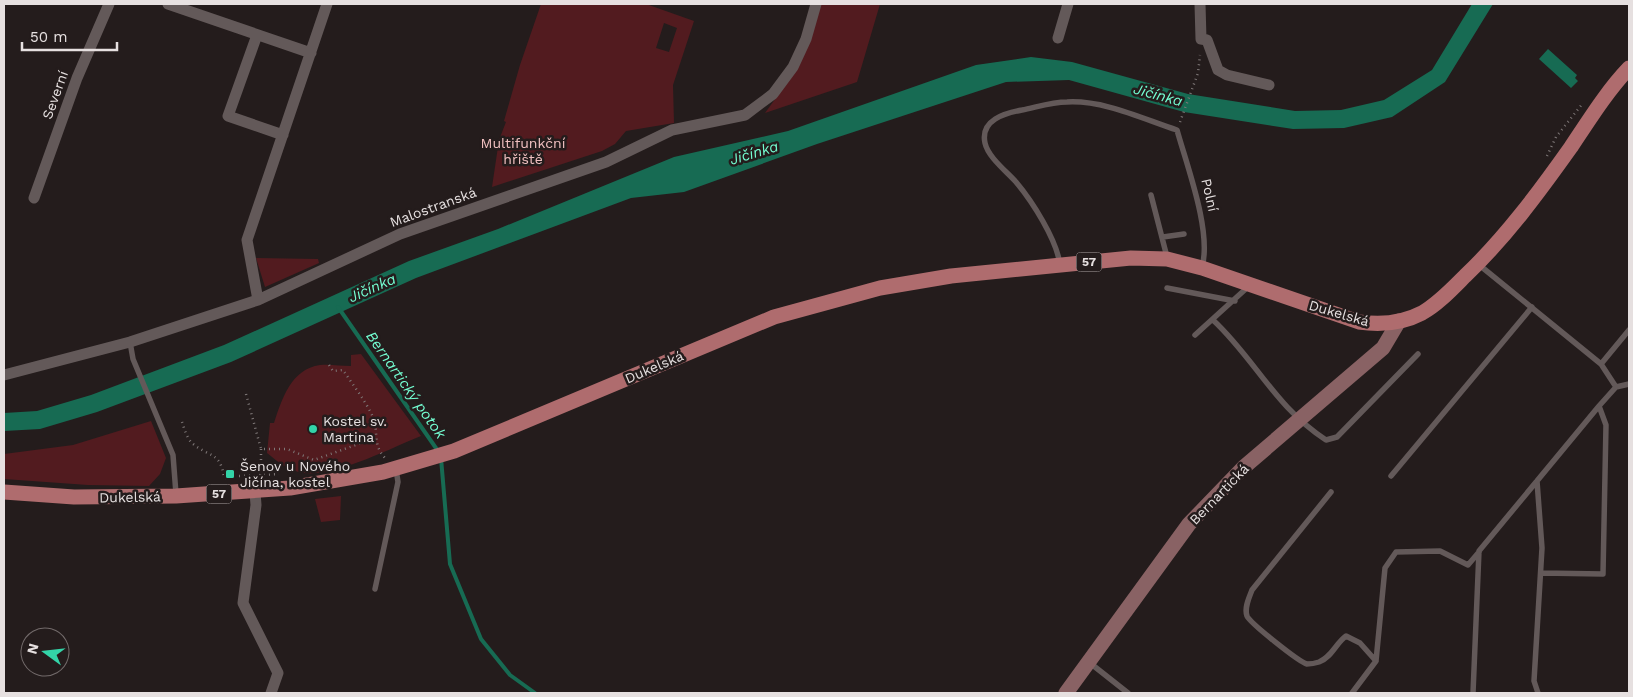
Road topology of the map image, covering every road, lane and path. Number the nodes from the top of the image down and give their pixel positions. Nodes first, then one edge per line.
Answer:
1 (109, 4) edge
2 (168, 4) edge
3 (326, 4) edge
4 (816, 4) edge
5 (1068, 4) edge
6 (1200, 4) edge
7 (257, 35) junction
8 (1058, 38) dead end
9 (310, 53) junction
10 (1629, 68) edge
11 (1198, 74) dead end
12 (1269, 84) dead end
13 (1585, 100) dead end
14 (1178, 127) junction
15 (283, 135) junction
16 (1546, 158) dead end
17 (1151, 195) dead end
18 (34, 198) dead end
19 (1184, 234) dead end
20 (1163, 237) junction
21 (1167, 259) junction
22 (1478, 264) junction
23 (1060, 265) junction
24 (1202, 268) junction
25 (1250, 285) junction
26 (1167, 288) dead end
27 (258, 300) junction
28 (1235, 301) junction
29 (1532, 307) junction
30 (1213, 320) junction
31 (1399, 321) junction
32 (1629, 330) edge
33 (1195, 335) dead end
34 (130, 342) junction
35 (1418, 354) dead end
36 (1601, 364) junction
37 (330, 365) dead end
38 (4, 375) edge
39 (1629, 384) edge
40 (1616, 387) junction
41 (246, 394) dead end
42 (1599, 406) junction
43 (1298, 420) junction
44 (182, 422) dead end
45 (375, 438) junction
46 (261, 449) junction
47 (378, 463) dead end
48 (396, 469) junction
49 (286, 473) dead end
50 (261, 474) junction
51 (1391, 476) dead end
52 (1537, 481) junction
53 (4, 492) edge
54 (255, 492) junction
55 (1331, 492) dead end
56 (176, 496) junction
57 (1479, 551) junction
58 (1541, 573) junction
59 (375, 589) dead end
60 (1376, 661) junction
61 (1088, 662) junction
62 (271, 693) edge
63 (1066, 693) edge
64 (1128, 693) edge
65 (1352, 693) edge
66 (1473, 693) edge
67 (1538, 693) edge

1 - 18 street, Severní
2 - 7 street
3 - 9 street
4 - 27 street, Malostranská
5 - 8 street
6 - 12 street
7 - 9 street
7 - 15 street
9 - 15 street
10 - 22 main road, Dukelská / 57
11 - 14 path
13 - 16 path
14 - 23 lane
14 - 24 lane, Polní
15 - 27 street
17 - 20 lane
19 - 20 lane
20 - 21 lane
21 - 23 main road, Dukelská / 57
21 - 24 main road, Dukelská / 57
22 - 29 lane
22 - 31 main road, Dukelská / 57
23 - 48 main road, Dukelská / 57
24 - 25 main road, Dukelská / 57
25 - 28 lane
25 - 31 main road, Dukelská / 57
26 - 28 lane
27 - 34 street, Malostranská
28 - 30 lane
29 - 36 lane
29 - 51 lane
30 - 33 lane
30 - 43 lane
31 - 43 street, Bernartická
32 - 36 lane
34 - 38 street, Malostranská
34 - 56 lane
35 - 43 lane
36 - 40 lane
37 - 45 path
39 - 40 lane
40 - 42 lane
41 - 46 path
42 - 52 lane
42 - 58 lane
43 - 61 street, Bernartická
44 - 50 path
45 - 46 path
45 - 47 path
46 - 50 path
48 - 54 main road, Dukelská / 57
48 - 59 lane
49 - 50 path
52 - 57 lane
52 - 58 lane
53 - 56 main road, Dukelská / 57
54 - 56 main road, Dukelská / 57
54 - 62 street
55 - 60 lane
57 - 60 lane
57 - 66 lane
58 - 67 lane
60 - 65 lane
61 - 63 street, Bernartická
61 - 64 lane

